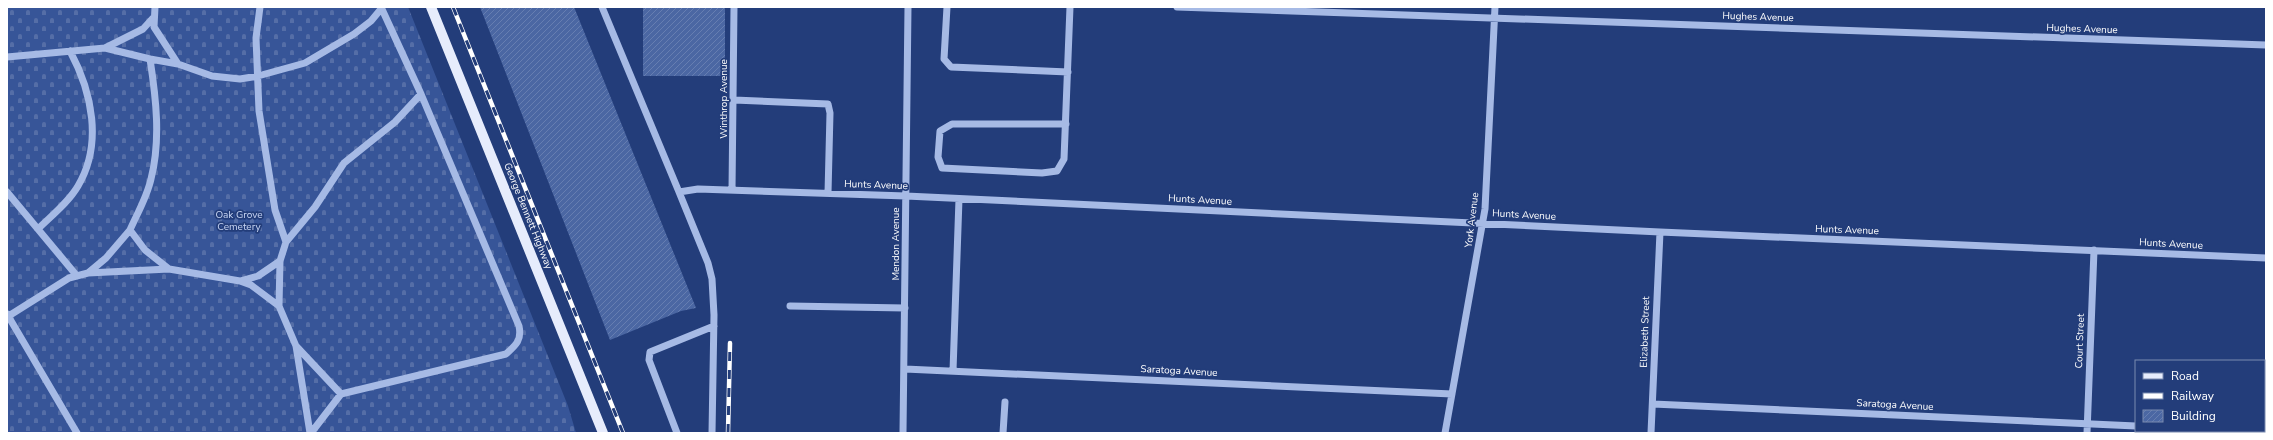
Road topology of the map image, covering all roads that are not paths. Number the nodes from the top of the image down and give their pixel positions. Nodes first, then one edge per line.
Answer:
1 (155, 7) edge
2 (260, 7) edge
3 (431, 7) edge
4 (602, 7) edge
5 (734, 7) edge
6 (908, 7) edge
7 (947, 7) edge
8 (1070, 7) edge
9 (1177, 7) edge
10 (1495, 7) edge
11 (381, 8) edge
12 (153, 18) junction
13 (1494, 19) junction
14 (2266, 45) edge
15 (105, 48) junction
16 (70, 51) junction
17 (7, 57) edge
18 (150, 59) junction
19 (178, 64) junction
20 (1068, 72) junction
21 (258, 76) junction
22 (421, 94) junction
23 (734, 100) junction
24 (1066, 124) junction
25 (732, 190) junction
26 (7, 192) edge
27 (679, 192) junction
28 (828, 193) junction
29 (906, 196) junction
30 (959, 199) junction
31 (1483, 223) junction
32 (38, 229) junction
33 (130, 230) junction
34 (1660, 232) junction
35 (286, 242) junction
36 (2094, 250) junction
37 (2266, 258) edge
38 (280, 260) junction
39 (168, 269) junction
40 (88, 273) junction
41 (77, 276) junction
42 (240, 281) junction
43 (279, 306) junction
44 (790, 306) dead end
45 (905, 308) junction
46 (7, 316) edge
47 (714, 326) junction
48 (296, 346) junction
49 (905, 369) junction
50 (953, 371) junction
51 (341, 394) junction
52 (1452, 394) junction
53 (1005, 402) dead end
54 (1653, 404) junction
55 (2087, 424) junction
56 (2135, 426) edge
57 (77, 433) edge
58 (310, 433) edge
59 (603, 433) edge
60 (678, 433) edge
61 (712, 433) edge
62 (903, 433) edge
63 (1003, 433) edge
64 (1445, 433) edge
65 (1651, 433) edge
66 (2087, 433) edge

1 - 12 street
2 - 21 street
3 - 59 main road, George Bennett Highway
4 - 27 street
5 - 23 street, Winthrop Avenue
6 - 29 street, Mendon Avenue
7 - 20 street
8 - 20 street
9 - 13 street, Hughes Avenue
10 - 13 street, York Avenue
11 - 21 street
11 - 22 street
12 - 15 street
12 - 19 street
13 - 14 street, Hughes Avenue
13 - 31 street, York Avenue
15 - 16 street
15 - 18 street
16 - 17 street
16 - 32 street
18 - 19 street
18 - 33 street
19 - 21 street
20 - 24 street
21 - 35 street
22 - 35 street
22 - 51 street
23 - 25 street, Winthrop Avenue
23 - 28 street
24 - 24 street
25 - 27 street, Hunts Avenue
25 - 28 street, Hunts Avenue
26 - 32 street
27 - 47 street
28 - 29 street, Hunts Avenue
29 - 30 street, Hunts Avenue
29 - 45 street, Mendon Avenue
30 - 31 street, Hunts Avenue
30 - 50 street
31 - 34 street, Hunts Avenue
31 - 52 street, York Avenue
32 - 41 street
33 - 39 street
33 - 40 street
34 - 36 street, Hunts Avenue
34 - 54 street, Elizabeth Street
35 - 38 street
36 - 37 street, Hunts Avenue
36 - 55 street, Court Street
38 - 42 street
38 - 43 street
39 - 40 street
39 - 42 street
40 - 41 street
41 - 46 street
42 - 43 street
43 - 48 street
44 - 45 street
45 - 49 street, Mendon Avenue
46 - 57 street
47 - 60 street
47 - 61 street
48 - 51 street
48 - 58 street
49 - 50 street, Saratoga Avenue
49 - 62 street, Mendon Avenue
50 - 52 street, Saratoga Avenue
51 - 58 street
52 - 64 street, York Avenue
53 - 63 street
54 - 55 street, Saratoga Avenue
54 - 65 street, Elizabeth Street
55 - 56 street, Saratoga Avenue
55 - 66 street, Court Street

